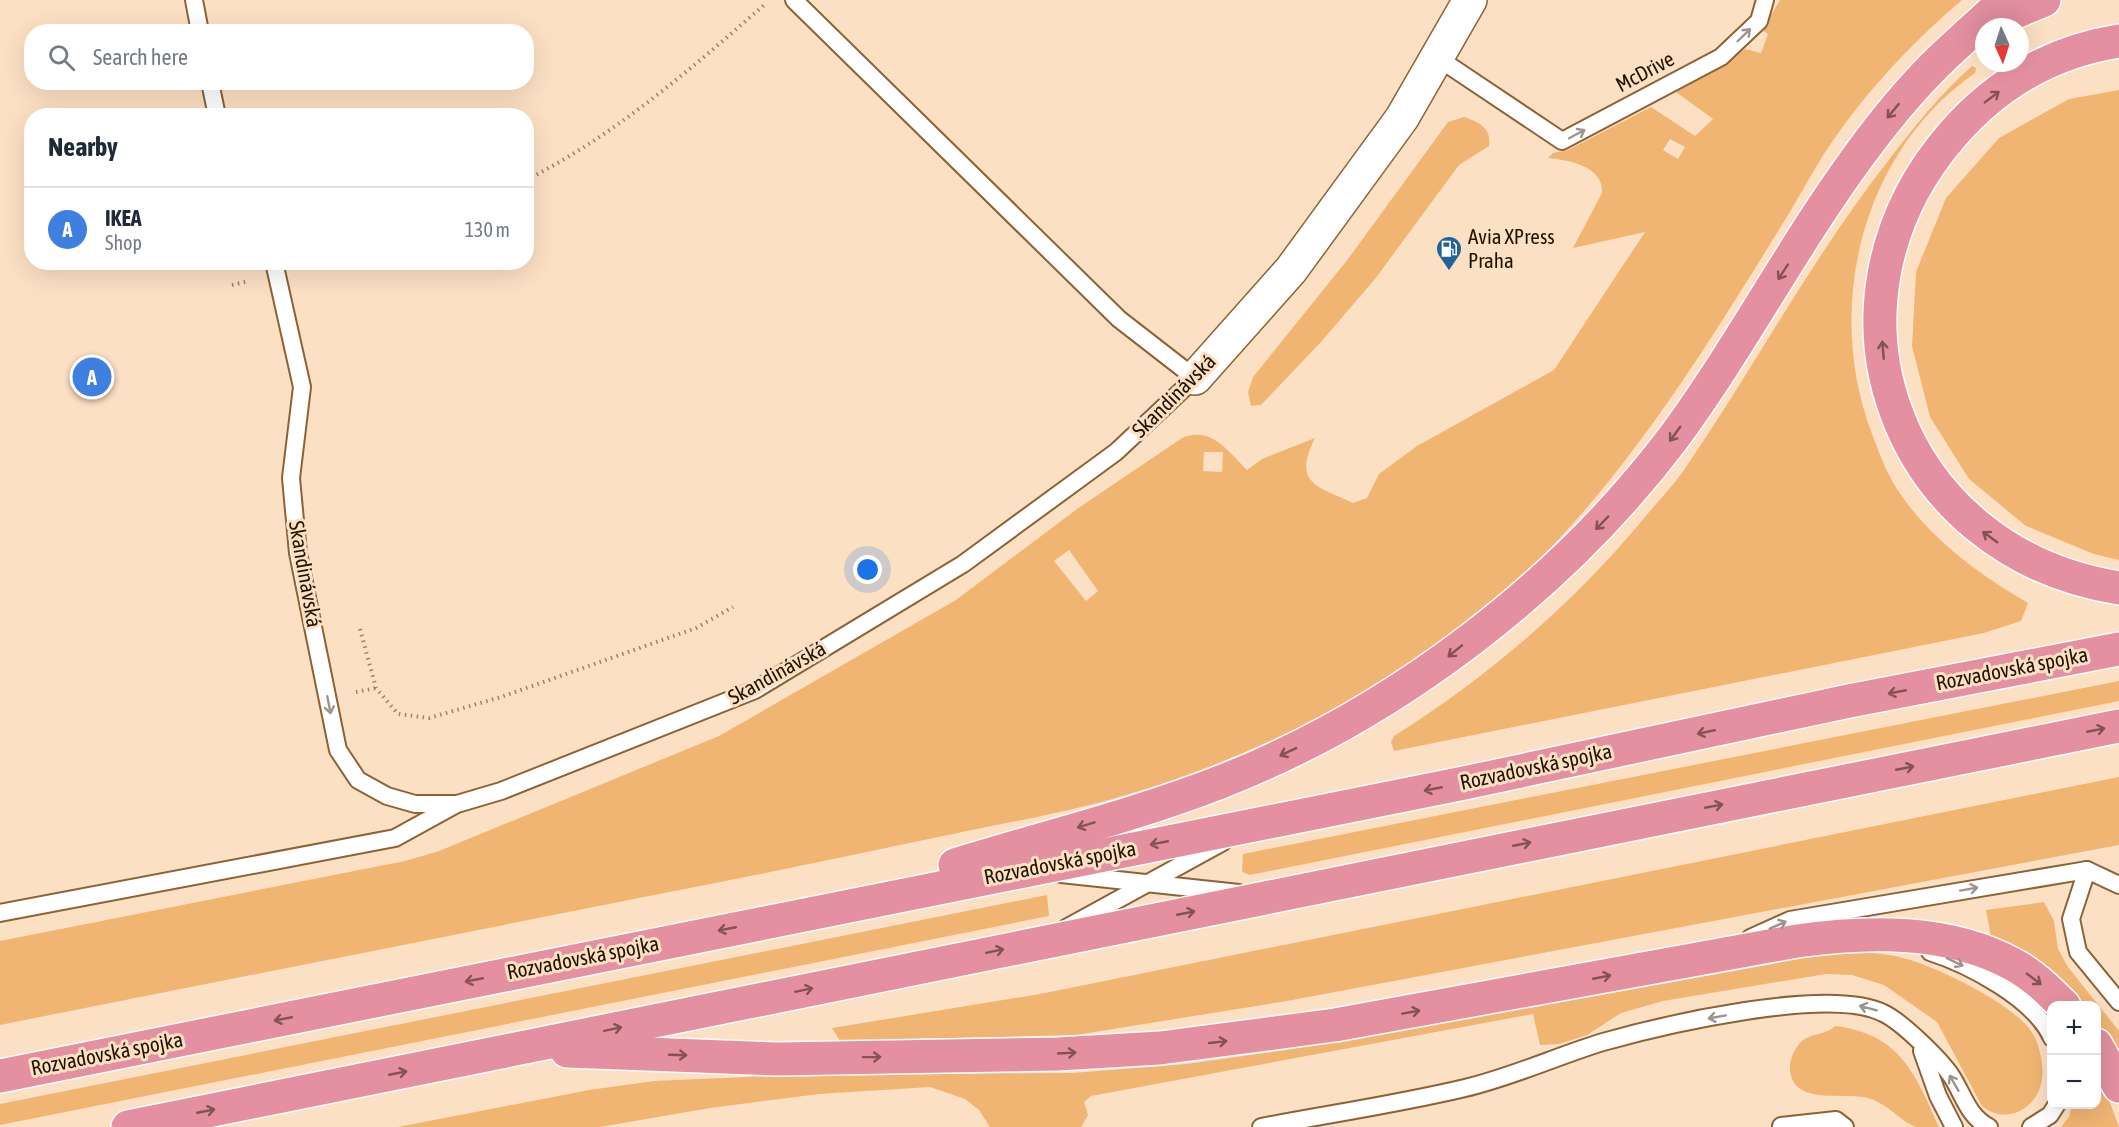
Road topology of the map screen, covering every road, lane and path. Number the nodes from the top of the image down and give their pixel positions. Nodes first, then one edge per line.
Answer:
1 (194, 0) edge
2 (794, 0) edge
3 (1470, 0) edge
4 (1766, 0) edge
5 (2005, 0) edge
6 (2044, 0) edge
7 (764, 5) dead end
8 (1986, 18) edge
9 (2001, 18) edge
10 (198, 24) edge
11 (1975, 29) edge
12 (2119, 41) edge
13 (1438, 58) junction
14 (212, 90) edge
15 (215, 108) edge
16 (534, 175) edge
17 (276, 270) edge
18 (1196, 378) junction
19 (2119, 588) edge
20 (733, 607) dead end
21 (360, 629) dead end
22 (2119, 649) edge
23 (2119, 726) edge
24 (457, 804) junction
25 (1255, 824) junction
26 (1025, 870) junction
27 (2087, 870) junction
28 (1147, 883) junction
29 (2119, 885) edge
30 (1266, 896) junction
31 (0, 913) edge
32 (784, 918) junction
33 (1859, 935) junction
34 (1040, 942) junction
35 (1706, 958) junction
36 (2059, 1001) edge
37 (2119, 1002) edge
38 (2047, 1031) edge
39 (1916, 1040) junction
40 (514, 1049) junction
41 (2101, 1052) edge
42 (0, 1076) edge
43 (2119, 1086) edge
44 (2054, 1109) edge
45 (1781, 1126) edge
46 (128, 1127) edge
47 (1261, 1127) edge
48 (1845, 1127) edge
49 (1954, 1127) edge
50 (1989, 1127) edge
51 (2031, 1127) edge

1 - 10 lane
2 - 18 lane
3 - 13 street, Skandinávská
13 -> 4 lane, McDrive
5 - 8 highway
6 - 9 highway
7 - 16 path
11 -> 32 highway
19 -> 12 highway
13 - 18 street, Skandinávská
14 - 15 lane
17 -> 24 lane, Skandinávská
18 - 24 lane, Skandinávská
20 - 21 path
22 -> 25 highway, Rozvadovská spojka
30 -> 23 highway
24 - 31 lane
25 -> 26 highway, Rozvadovská spojka
25 - 28 lane
26 - 28 lane
26 - 32 highway, Rozvadovská spojka
27 - 29 lane
35 -> 27 lane
27 - 37 lane
28 - 30 lane
28 - 34 lane
34 -> 30 highway
32 -> 42 highway, Rozvadovská spojka
33 - 35 highway
33 -> 36 highway
33 -> 38 lane
40 -> 34 highway
40 -> 35 highway
39 -> 47 lane
39 - 49 lane
50 -> 39 lane
46 -> 40 highway
41 - 43 highway
44 - 51 lane
45 - 48 lane

